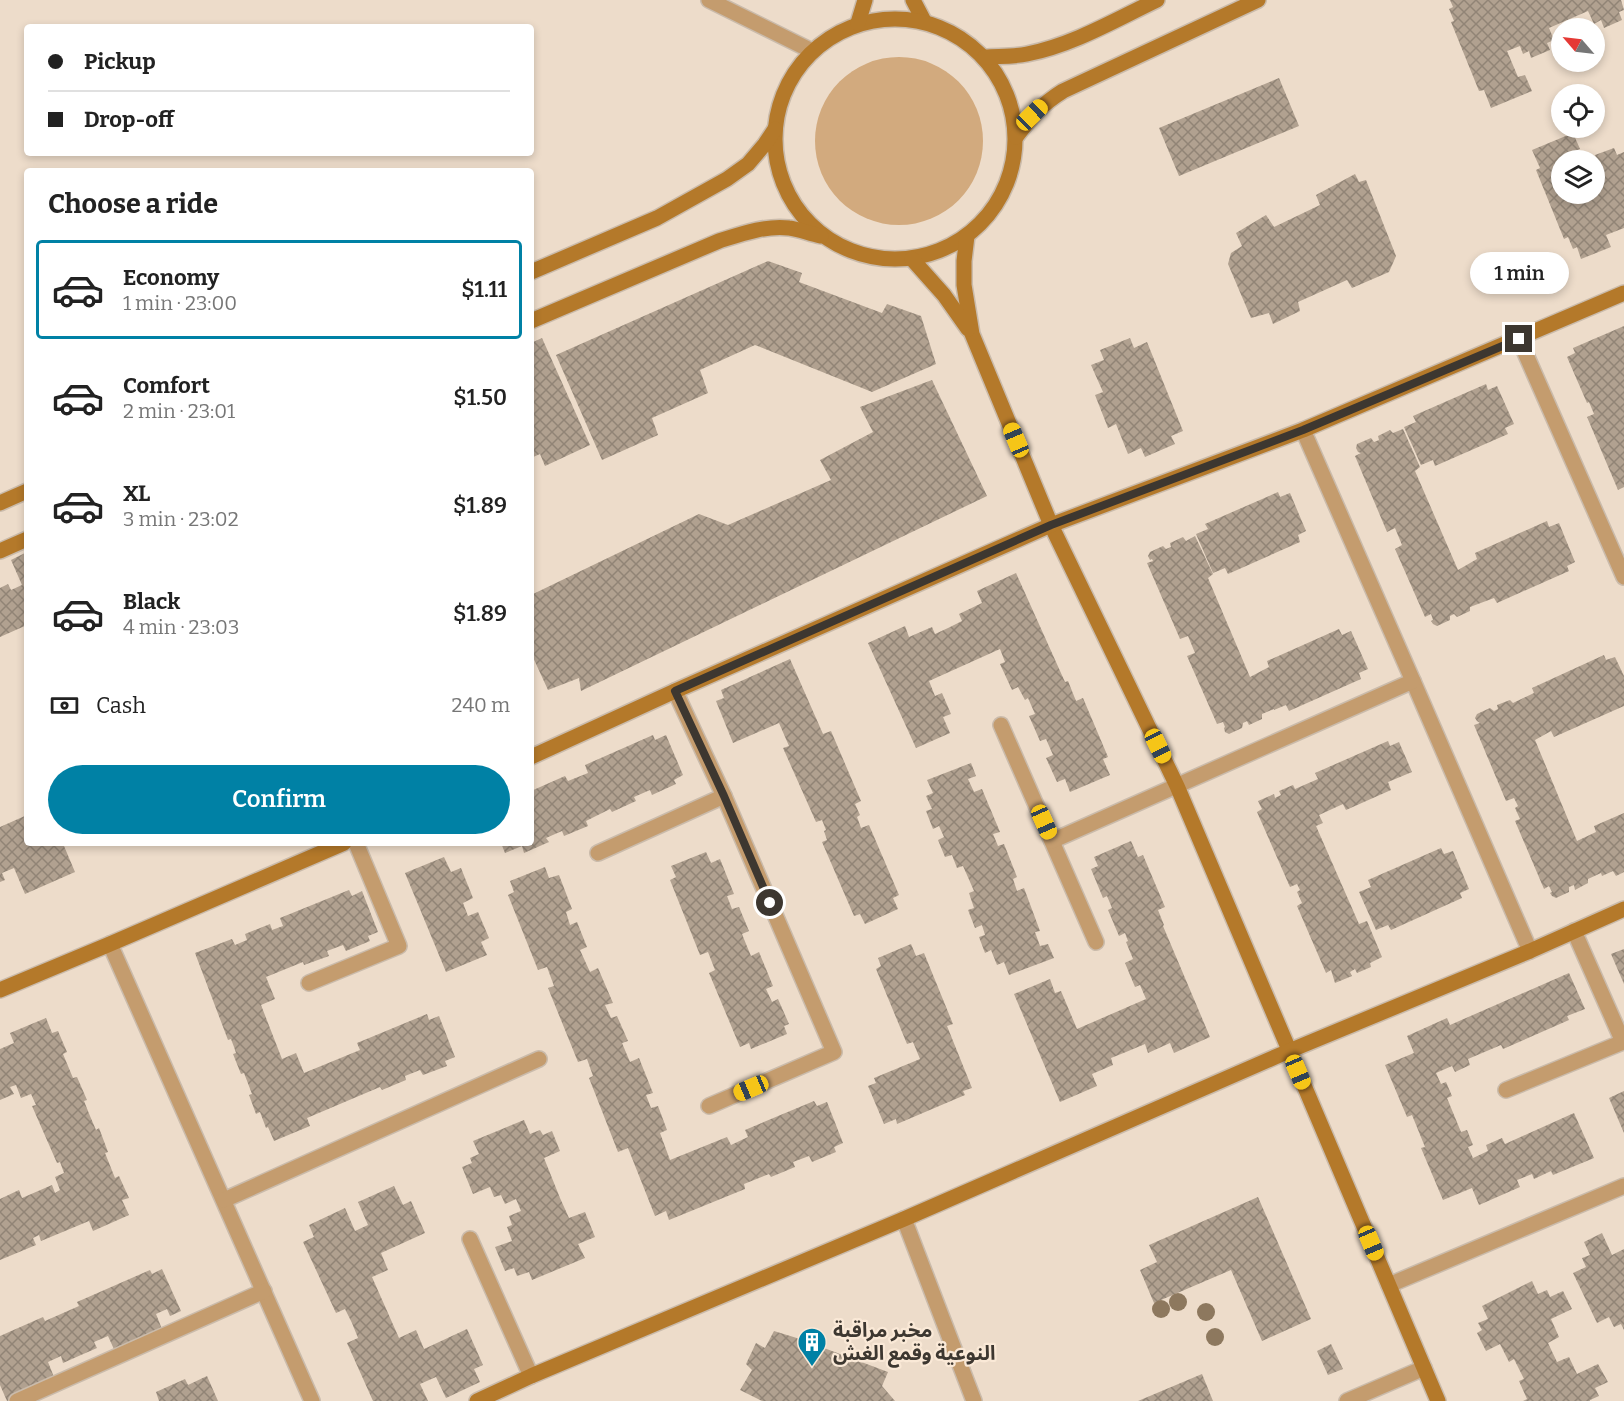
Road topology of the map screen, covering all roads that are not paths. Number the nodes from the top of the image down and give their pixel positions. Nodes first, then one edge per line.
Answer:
1 (709, 0) edge
2 (865, 0) edge
3 (913, 0) edge
4 (1157, 0) edge
5 (1258, 0) edge
6 (924, 21) junction
7 (858, 23) junction
8 (812, 51) junction
9 (985, 57) junction
10 (775, 129) junction
11 (1016, 137) junction
12 (967, 236) junction
13 (824, 237) junction
14 (912, 259) junction
15 (534, 271) edge
16 (1624, 293) edge
17 (534, 320) edge
18 (972, 334) junction
19 (1519, 339) junction
20 (1303, 430) junction
21 (24, 492) edge
22 (0, 503) edge
23 (1051, 525) junction
24 (24, 540) edge
25 (0, 551) edge
26 (1624, 577) edge
27 (1413, 681) junction
28 (675, 691) junction
29 (1001, 725) dead end
30 (534, 756) edge
31 (1177, 786) junction
32 (724, 796) junction
33 (1052, 841) junction
34 (337, 846) edge
35 (357, 846) edge
36 (598, 853) dead end
37 (1624, 909) edge
38 (1574, 931) junction
39 (1096, 942) dead end
40 (110, 944) junction
41 (1530, 951) junction
42 (309, 984) dead end
43 (0, 990) edge
44 (1289, 1051) junction
45 (539, 1059) dead end
46 (1506, 1090) dead end
47 (709, 1106) dead end
48 (1624, 1186) edge
49 (224, 1200) junction
50 (904, 1219) junction
51 (470, 1239) dead end
52 (1389, 1285) junction
53 (264, 1291) junction
54 (1424, 1368) junction
55 (531, 1376) junction
56 (17, 1401) edge
57 (312, 1401) edge
58 (477, 1401) edge
59 (974, 1401) edge
60 (1347, 1401) edge
61 (1438, 1401) edge

1 - 8 street
2 - 7 main road
3 - 6 main road
4 - 9 main road
5 - 11 main road
6 - 7 main road
6 - 9 main road
7 - 8 main road
8 - 10 main road
9 - 11 main road
10 - 13 main road
10 - 15 main road
11 - 12 main road
12 - 14 main road
12 - 18 main road
13 - 14 main road
13 - 17 main road
14 - 18 main road
16 - 19 main road
18 - 23 main road
19 - 20 main road
19 - 26 street
20 - 23 main road
20 - 27 street
21 - 22 main road
23 - 28 main road
23 - 31 main road
24 - 25 main road
27 - 31 street
27 - 41 street
28 - 30 main road
28 - 32 street
29 - 33 street
31 - 33 street
31 - 44 main road
32 - 36 street
32 - 47 street
33 - 39 street
34 - 40 main road
35 - 42 street
37 - 38 main road
38 - 41 main road
38 - 46 street
40 - 43 main road
40 - 49 street
41 - 44 main road
44 - 50 main road
44 - 52 main road
45 - 49 street
48 - 52 street
49 - 53 street
50 - 55 main road
50 - 59 street
51 - 55 street
52 - 54 main road
53 - 56 street
53 - 57 street
54 - 60 street
54 - 61 main road
55 - 58 main road

